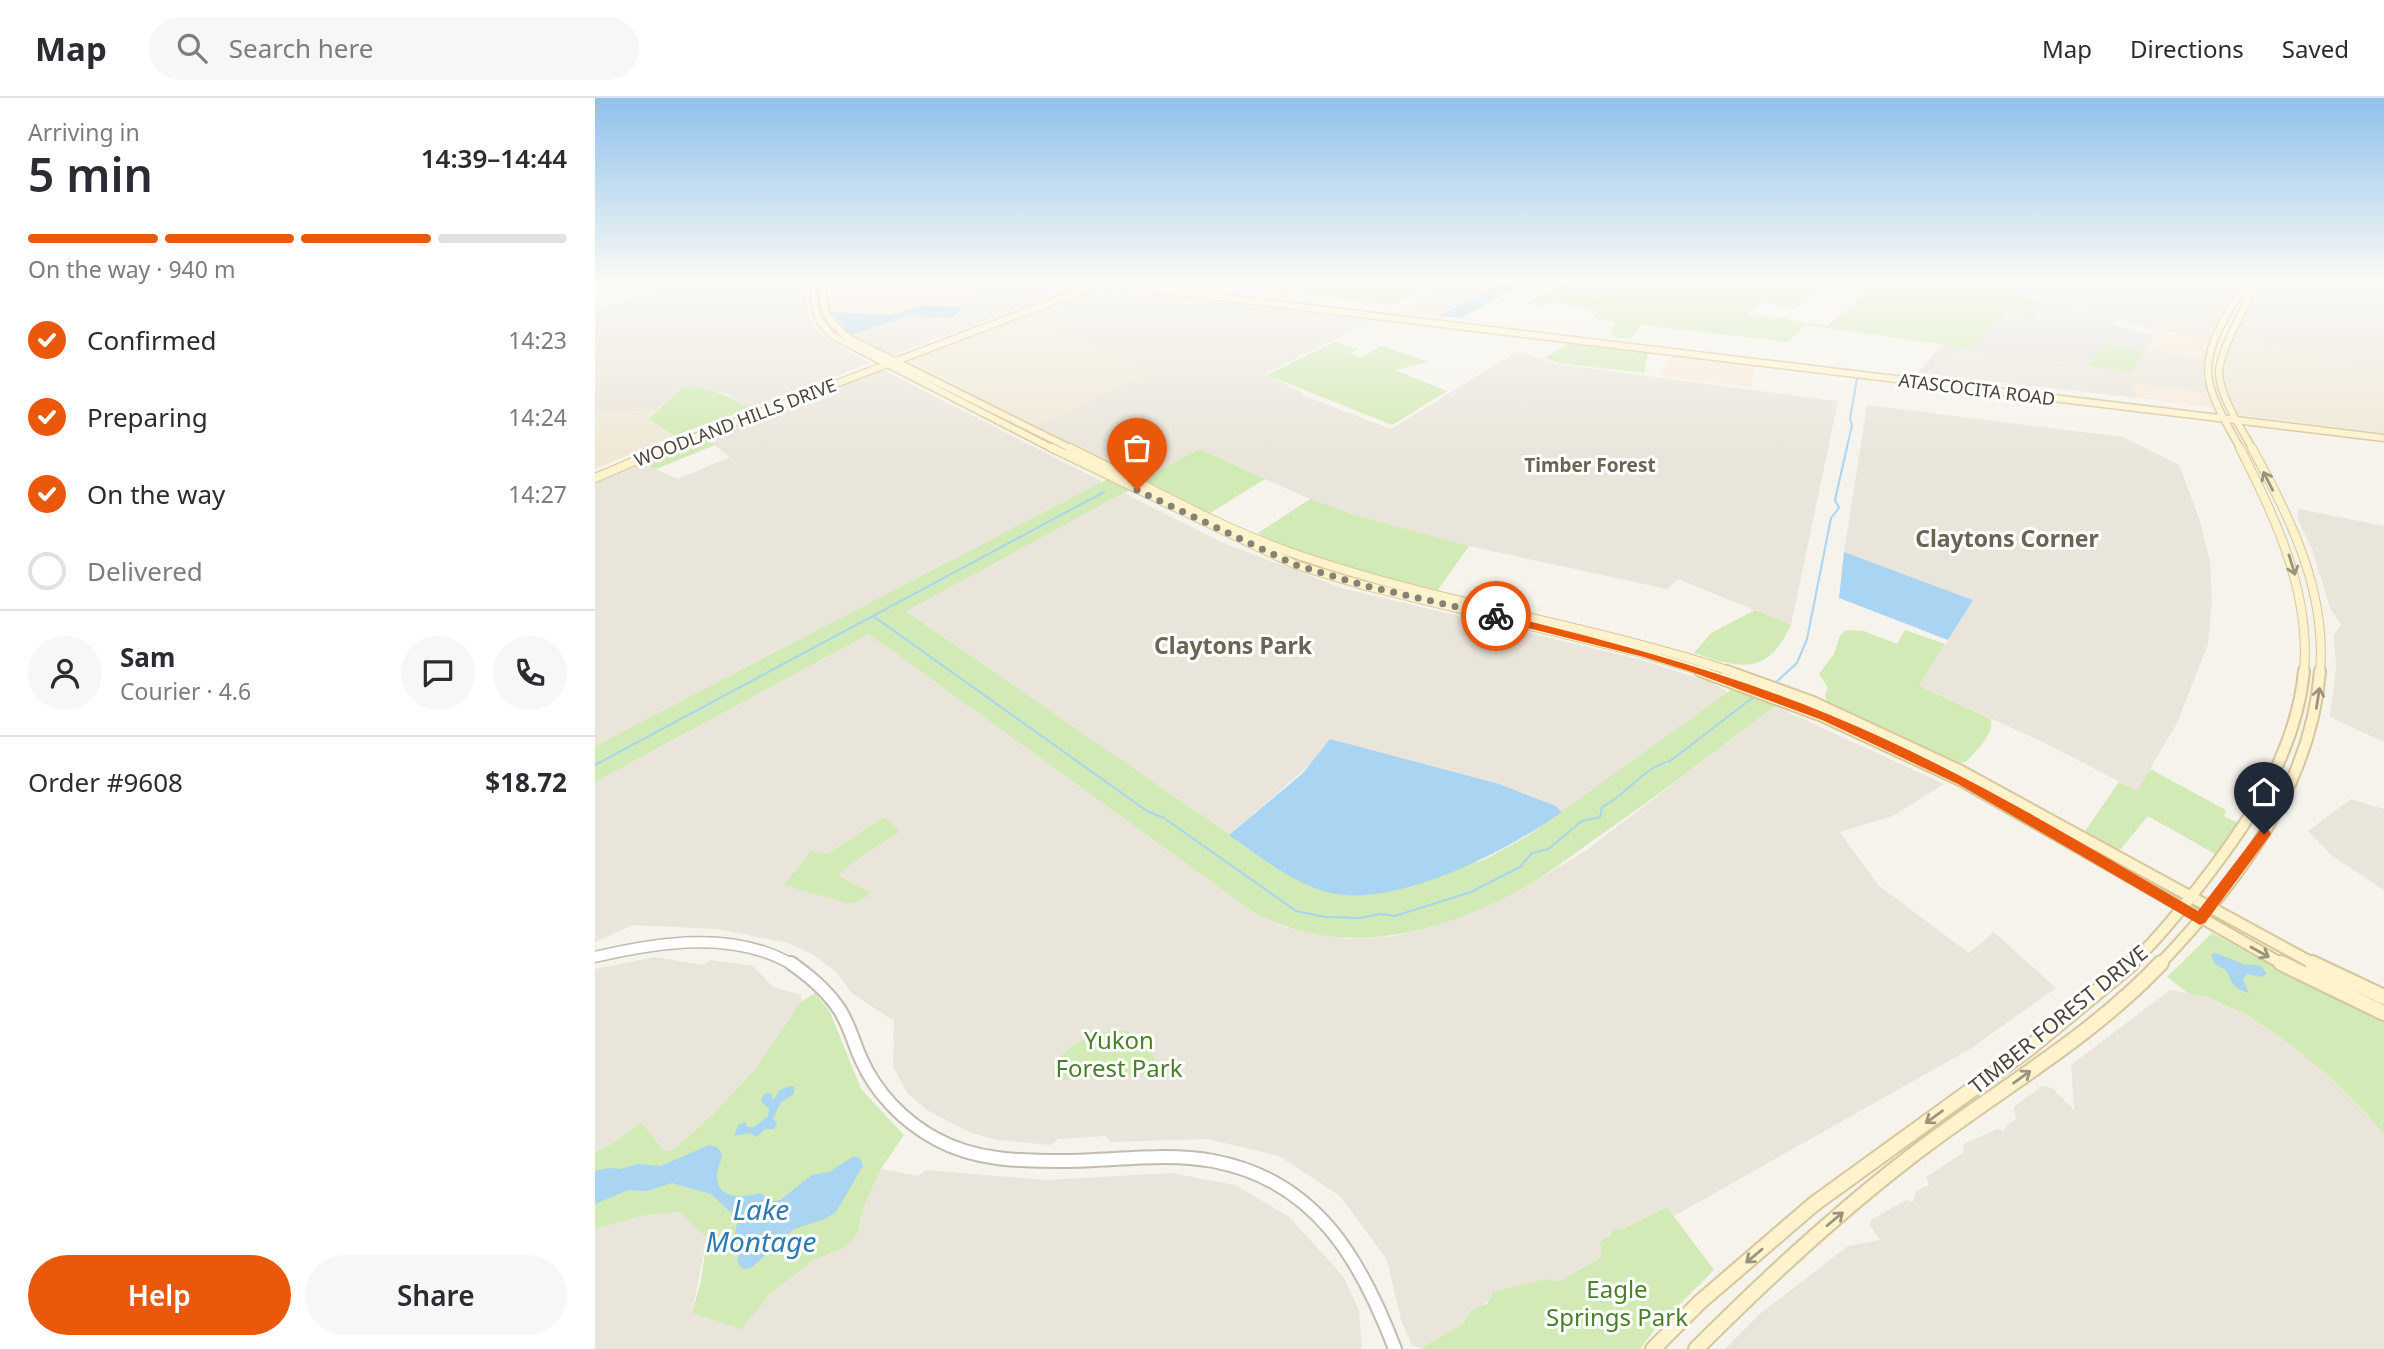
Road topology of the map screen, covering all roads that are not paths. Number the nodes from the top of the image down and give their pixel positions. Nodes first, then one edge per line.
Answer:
1 (836, 337) edge
2 (848, 337) edge
3 (951, 337) edge
4 (1562, 337) edge
5 (2221, 337) edge
6 (2229, 337) edge
7 (888, 361) junction
8 (992, 410) junction
9 (983, 414) junction
10 (2225, 418) junction
11 (2237, 419) junction
12 (1041, 438) junction
13 (2384, 439) edge
14 (595, 472) edge
15 (595, 478) edge
16 (2283, 538) junction
17 (2298, 540) junction
18 (1584, 633) junction
19 (1828, 714) junction
20 (2295, 721) junction
21 (2313, 728) junction
22 (2186, 902) junction
23 (2210, 908) junction
24 (2200, 919) junction
25 (595, 957) edge
26 (2384, 997) edge
27 (2384, 1013) edge
28 (1395, 1349) edge
29 (1653, 1349) edge
30 (1696, 1349) edge

1 - 7 main road
2 - 7 main road
3 - 7 main road, WOODLAND HILLS DRIVE
4 - 10 main road, ATASCOCITA ROAD
5 - 10 main road, TIMBER FOREST DRIVE
6 - 11 main road, TIMBER FOREST DRIVE
7 - 8 main road
7 - 9 main road
7 - 14 main road, WOODLAND HILLS DRIVE
7 - 15 main road, WOODLAND HILLS DRIVE
8 - 9 main road
8 - 12 main road
9 - 12 main road
10 - 11 main road, ATASCOCITA ROAD
10 - 16 main road, TIMBER FOREST DRIVE
11 - 13 main road, ATASCOCITA ROAD
17 -> 11 main road, TIMBER FOREST DRIVE
12 - 18 main road
16 - 17 main road
16 -> 20 main road, TIMBER FOREST DRIVE
21 -> 17 main road, TIMBER FOREST DRIVE
18 - 19 main road
18 - 19 main road
19 - 22 main road
20 - 21 main road
20 - 22 main road, TIMBER FOREST DRIVE
21 - 23 main road, TIMBER FOREST DRIVE
22 - 23 main road
22 - 24 main road
22 -> 29 main road, TIMBER FOREST DRIVE
23 - 24 main road, TIMBER FOREST DRIVE
23 - 26 main road
24 -> 27 main road
30 -> 24 main road, TIMBER FOREST DRIVE
25 - 28 street

